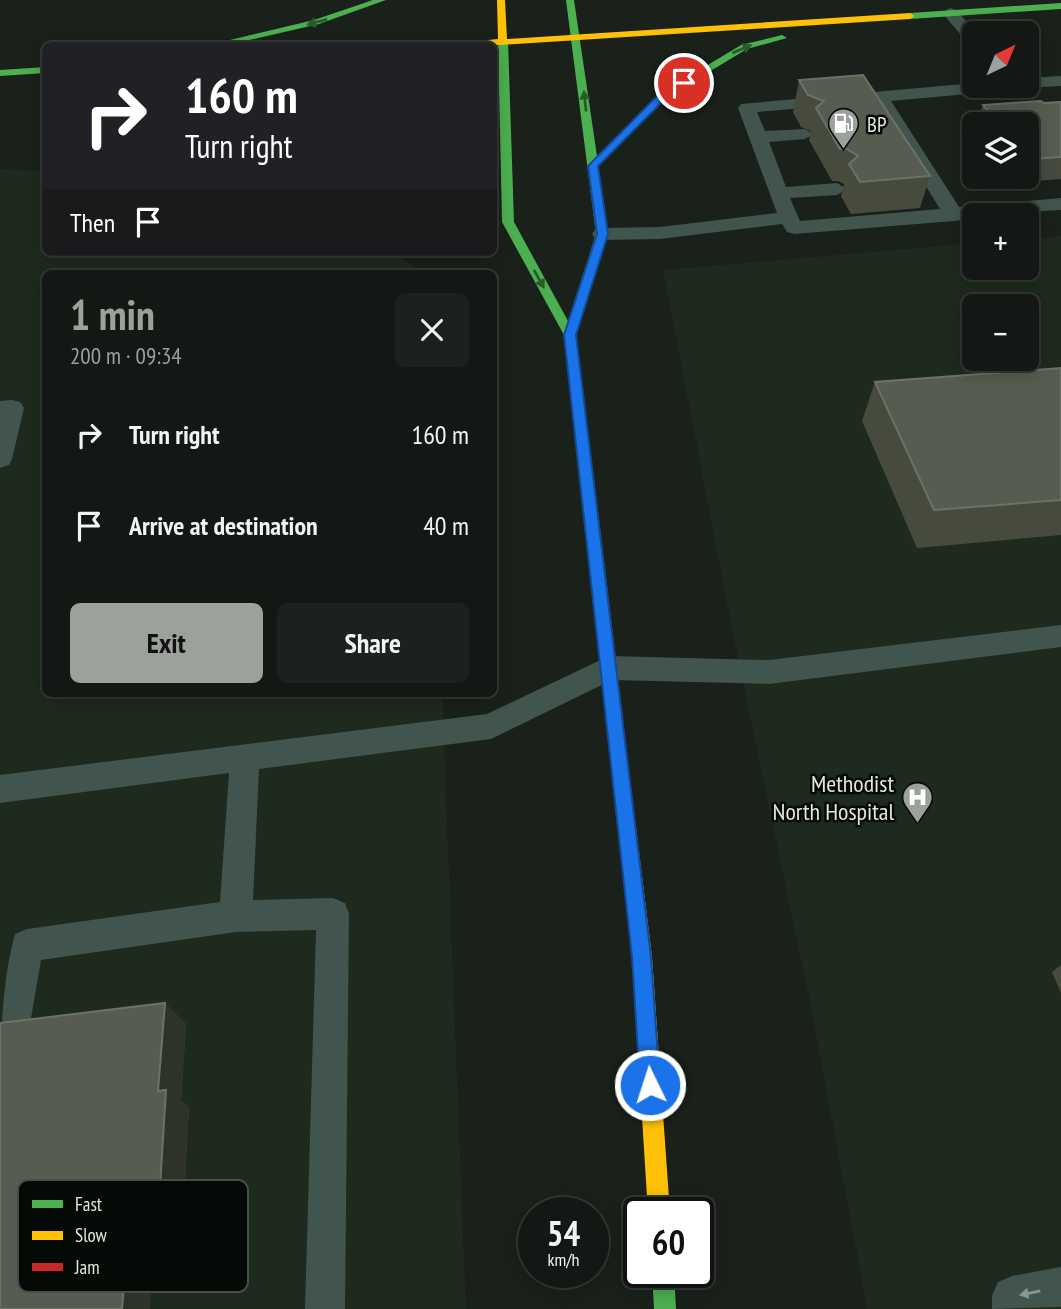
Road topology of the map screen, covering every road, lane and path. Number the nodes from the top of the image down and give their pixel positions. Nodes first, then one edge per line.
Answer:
1 (382, 0) edge
2 (501, 0) edge
3 (570, 0) edge
4 (1061, 6) edge
5 (797, 7) dead end
6 (950, 13) junction
7 (861, 19) junction
8 (962, 26) edge
9 (576, 37) junction
10 (503, 41) junction
11 (227, 42) edge
12 (489, 42) edge
13 (42, 70) edge
14 (0, 73) edge
15 (1040, 84) edge
16 (962, 89) edge
17 (1058, 89) edge
18 (879, 96) junction
19 (806, 134) dead end
20 (759, 137) junction
21 (593, 166) junction
22 (837, 189) dead end
23 (781, 193) junction
24 (1061, 204) edge
25 (497, 209) edge
26 (954, 215) junction
27 (788, 217) junction
28 (508, 222) junction
29 (602, 234) junction
30 (570, 335) junction
31 (0, 409) edge
32 (0, 459) edge
33 (1061, 636) edge
34 (609, 668) junction
35 (245, 758) junction
36 (0, 789) edge
37 (236, 916) junction
38 (0, 1094) edge
39 (658, 1197) edge
40 (1061, 1287) edge
41 (664, 1288) edge
42 (325, 1309) edge
43 (665, 1309) edge
44 (1012, 1309) edge

1 -> 11 main road
2 - 10 main road
3 - 9 main road
4 - 6 main road
5 - 7 main road
6 - 7 main road
6 - 8 lane
7 - 9 main road
21 -> 7 main road
9 - 10 main road
21 -> 9 main road
10 - 12 main road
10 - 28 main road
13 - 14 main road
15 - 17 lane
16 - 18 lane
18 - 20 lane
18 - 26 lane
19 - 20 lane
20 - 23 lane
21 - 29 main road
22 - 23 lane
23 - 27 lane
24 - 26 lane
25 - 28 main road
26 - 27 lane
27 - 29 lane
28 -> 30 main road
29 - 30 main road
30 - 34 main road
31 - 32 lane
33 - 34 lane
34 - 35 lane
34 - 39 main road
35 - 36 lane
35 - 37 lane
37 - 38 lane
37 - 42 lane
40 -> 44 lane
41 - 43 main road

